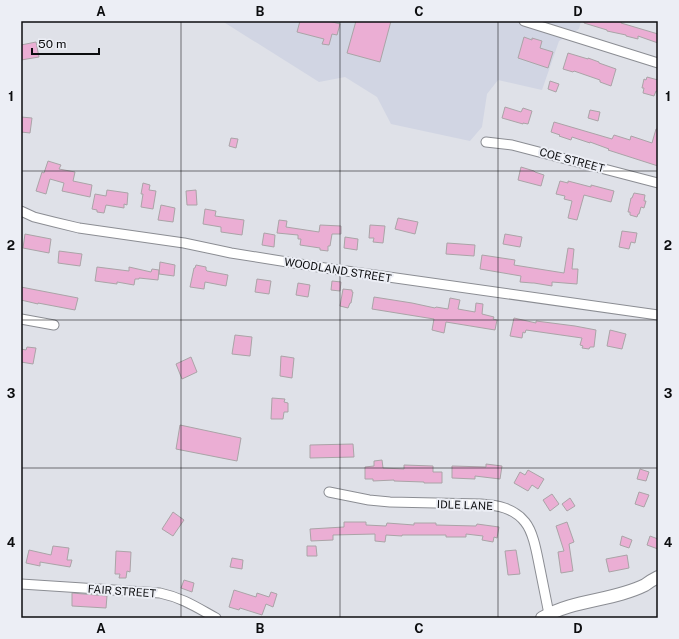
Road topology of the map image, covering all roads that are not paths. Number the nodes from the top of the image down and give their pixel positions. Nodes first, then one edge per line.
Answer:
1 (524, 21) edge
2 (658, 63) edge
3 (486, 142) dead end
4 (658, 183) edge
5 (21, 211) edge
6 (658, 315) edge
7 (21, 319) edge
8 (54, 325) dead end
9 (329, 492) dead end
10 (658, 577) edge
11 (21, 584) edge
12 (546, 616) edge
13 (216, 618) edge

1 - 2 street
3 - 4 street, COE STREET
5 - 6 street, WOODLAND STREET
7 - 8 street
9 - 12 street, IDLE LANE
10 - 12 main road
11 - 13 street, FAIR STREET

